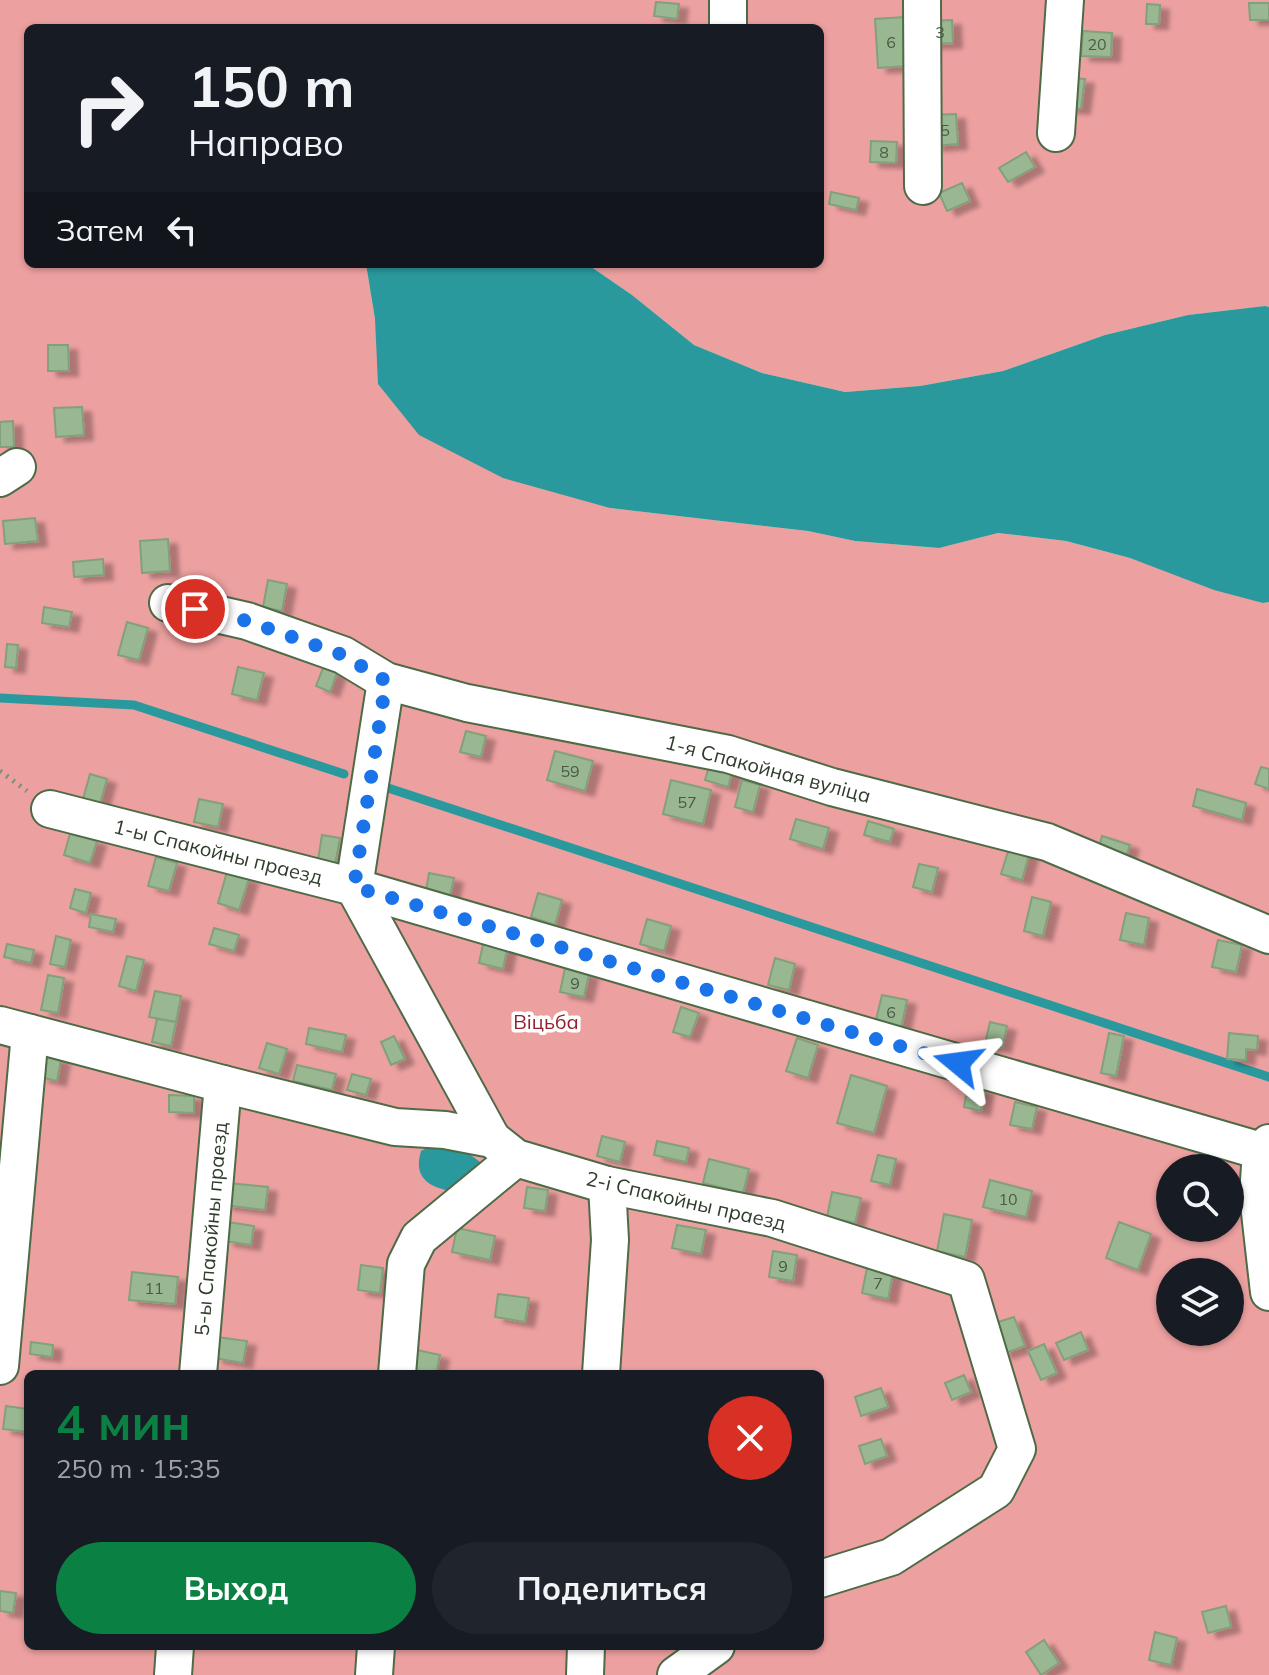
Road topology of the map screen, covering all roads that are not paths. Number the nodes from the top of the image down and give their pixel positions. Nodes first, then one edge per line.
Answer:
1 (728, 0) edge
2 (922, 0) edge
3 (1065, 0) edge
4 (728, 24) edge
5 (1056, 133) dead end
6 (923, 186) dead end
7 (168, 603) dead end
8 (386, 681) junction
9 (50, 809) dead end
10 (354, 887) junction
11 (1269, 935) edge
12 (15, 1029) edge
13 (223, 1084) junction
14 (1265, 1147) edge
15 (504, 1148) junction
16 (607, 1185) junction
17 (1269, 1292) edge
18 (0, 1366) edge
19 (198, 1370) edge
20 (397, 1370) edge
21 (601, 1370) edge
22 (824, 1578) edge
23 (175, 1650) edge
24 (376, 1650) edge
25 (586, 1650) edge
26 (710, 1650) edge
27 (173, 1675) edge
28 (374, 1675) edge
29 (585, 1675) edge
30 (676, 1675) edge

1 - 4 lane
2 - 6 lane
3 - 5 lane
7 - 8 lane, 1-я Спакойная вуліца
8 - 10 lane
8 - 11 lane, 1-я Спакойная вуліца
9 - 10 lane, 1-ы Спакойны праезд
10 - 14 lane, 1-ы Спакойны праезд
10 - 15 lane
12 - 13 lane, 2-і Спакойны праезд
12 - 18 lane
13 - 15 lane, 2-і Спакойны праезд
13 - 19 lane, 5-ы Спакойны праезд
14 - 17 lane
15 - 16 lane, 2-і Спакойны праезд
15 - 20 lane
16 - 21 lane
16 - 22 lane, 2-і Спакойны праезд
23 - 27 lane
24 - 28 lane
25 - 29 lane
26 - 30 lane

